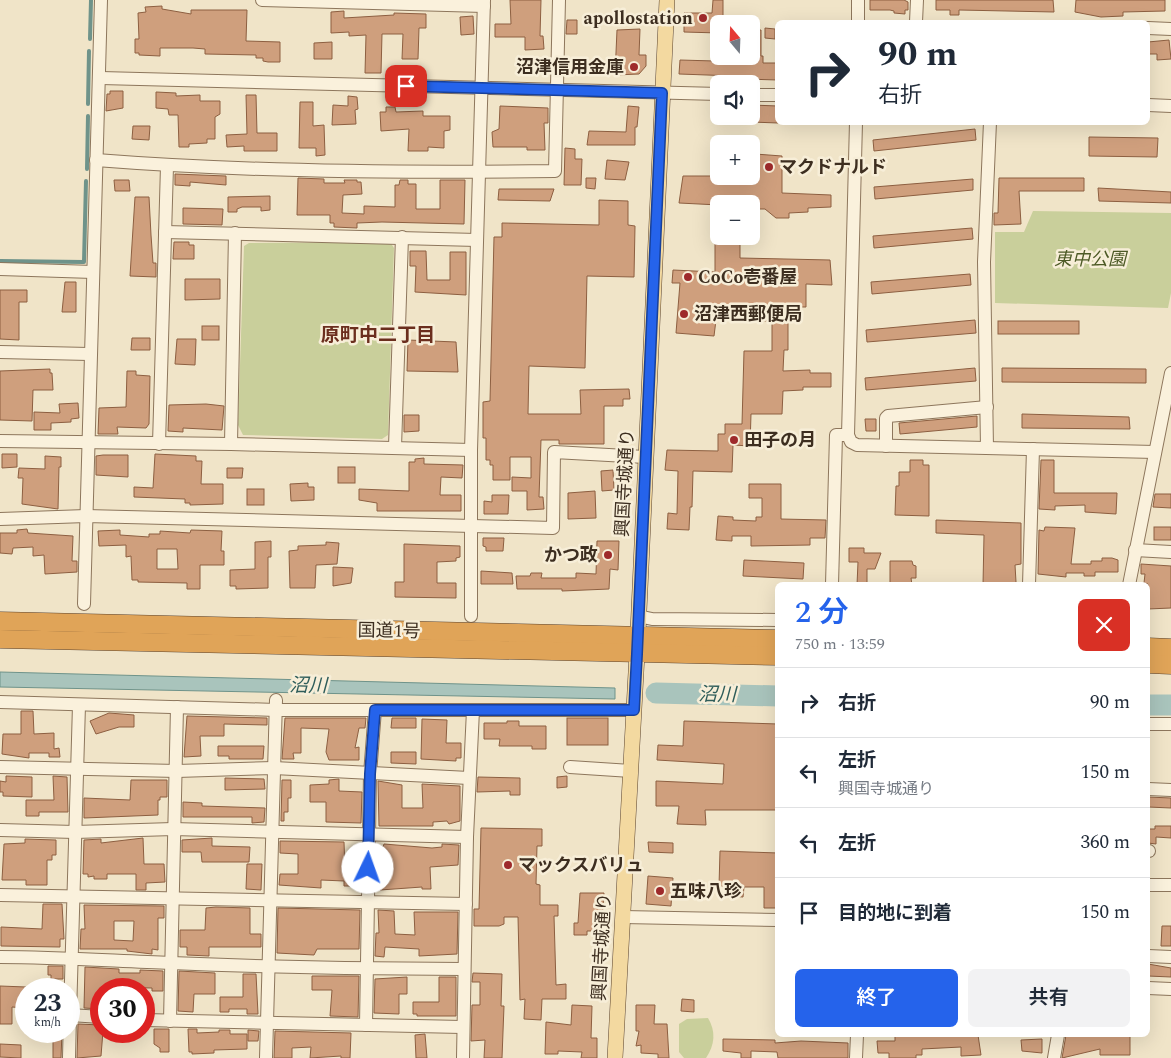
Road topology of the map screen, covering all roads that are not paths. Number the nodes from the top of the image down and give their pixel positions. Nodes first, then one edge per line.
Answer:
1 (101, 0) edge
2 (262, 0) edge
3 (558, 0) edge
4 (667, 0) edge
5 (858, 0) edge
6 (917, 0) edge
7 (484, 3) edge
8 (858, 20) edge
9 (916, 20) edge
10 (1150, 28) edge
11 (1171, 29) edge
12 (100, 78) junction
13 (482, 88) junction
14 (557, 89) junction
15 (662, 93) junction
16 (710, 94) edge
17 (760, 95) edge
18 (775, 95) edge
19 (1150, 105) edge
20 (1171, 106) edge
21 (856, 125) edge
22 (990, 125) edge
23 (96, 160) junction
24 (167, 166) junction
25 (481, 172) junction
26 (165, 232) junction
27 (235, 234) junction
28 (402, 237) junction
29 (477, 240) junction
30 (0, 269) edge
31 (93, 272) junction
32 (0, 352) edge
33 (89, 354) junction
34 (1171, 373) edge
35 (987, 407) junction
36 (848, 435) junction
37 (0, 442) edge
38 (89, 442) junction
39 (160, 444) junction
40 (231, 444) junction
41 (886, 446) junction
42 (395, 447) junction
43 (987, 448) junction
44 (1033, 449) junction
45 (471, 450) junction
46 (1155, 452) junction
47 (645, 457) junction
48 (86, 516) junction
49 (0, 519) edge
50 (470, 526) junction
51 (1136, 550) junction
52 (1171, 552) edge
53 (832, 582) edge
54 (1029, 582) edge
55 (1129, 582) edge
56 (84, 604) dead end
57 (471, 616) dead end
58 (638, 616) junction
59 (775, 620) edge
60 (0, 622) edge
61 (637, 636) junction
62 (0, 639) edge
63 (775, 639) edge
64 (1150, 647) edge
65 (1171, 648) edge
66 (637, 654) junction
67 (775, 656) edge
68 (1150, 664) edge
69 (1171, 665) edge
70 (0, 702) edge
71 (79, 705) junction
72 (276, 705) junction
73 (177, 707) junction
74 (375, 710) junction
75 (472, 710) junction
76 (634, 710) junction
77 (1150, 724) edge
78 (1171, 724) edge
79 (0, 767) edge
80 (570, 767) dead end
81 (274, 768) junction
82 (79, 769) junction
83 (176, 771) junction
84 (630, 771) junction
85 (370, 774) junction
86 (469, 778) junction
87 (1150, 789) edge
88 (1171, 790) edge
89 (173, 829) junction
90 (0, 830) edge
91 (272, 831) junction
92 (75, 832) junction
93 (370, 835) junction
94 (467, 837) junction
95 (1150, 885) edge
96 (1171, 885) edge
97 (0, 894) edge
98 (74, 896) junction
99 (173, 897) junction
100 (269, 899) junction
101 (366, 902) junction
102 (466, 904) junction
103 (623, 916) junction
104 (775, 920) edge
105 (1150, 956) edge
106 (1171, 956) edge
107 (0, 957) edge
108 (72, 957) junction
109 (171, 963) junction
110 (268, 965) junction
111 (367, 969) junction
112 (463, 969) junction
113 (71, 978) edge
114 (1150, 988) edge
115 (1171, 989) edge
116 (155, 1020) edge
117 (170, 1021) junction
118 (266, 1022) junction
119 (366, 1026) junction
120 (462, 1027) junction
121 (857, 1037) edge
122 (1058, 1037) edge
123 (69, 1043) edge
124 (69, 1058) edge
125 (266, 1058) edge
126 (463, 1058) edge
127 (615, 1058) edge
128 (856, 1058) edge
129 (1054, 1058) edge

1 - 12 street
2 - 7 street
3 - 14 street
4 - 15 main road, 興国寺城通り
5 - 8 street
6 - 9 street
7 - 13 street
10 - 11 street
12 - 13 street
12 - 23 street
13 - 14 street
13 - 25 street
14 - 15 street
14 - 25 street
15 - 16 street
15 - 47 main road, 興国寺城通り
17 - 18 street
19 - 20 street
21 - 36 street
22 - 35 street
23 - 24 street
23 - 31 street
24 - 25 street
24 - 26 street
25 - 29 street
26 - 27 street
26 - 39 street
27 - 28 street
27 - 40 street
28 - 29 street
28 - 42 street
29 - 45 street
30 - 31 street
31 - 33 street
32 - 33 street
33 - 38 street
34 - 46 street
35 - 41 street
35 - 43 street
36 - 41 street
36 - 53 street
37 - 38 street
38 - 39 street
38 - 48 street
39 - 40 street
40 - 42 street
41 - 43 street
42 - 45 street
43 - 44 street
44 - 46 street
44 - 54 street
45 - 50 street
46 - 51 street
47 - 50 street
47 - 58 main road, 興国寺城通り
48 - 49 street
48 - 50 street
48 - 56 street
50 - 57 street
51 - 52 street
51 - 55 street
58 - 59 street
58 - 61 main road, 興国寺城通り
60 - 61 highway, 国道1号
61 - 63 highway, 国道1号
61 - 66 main road, 興国寺城通り
62 - 66 highway, 国道1号
64 - 65 highway
66 - 67 highway, 国道1号
66 - 76 main road, 興国寺城通り
68 - 69 highway
70 - 71 street
71 - 73 street
71 - 82 street
72 - 73 street
72 - 74 street
72 - 81 street
73 - 83 street
74 - 75 street
74 - 85 street
75 - 76 street
75 - 86 street
76 - 84 main road, 興国寺城通り
77 - 78 street
79 - 82 street
80 - 84 street
81 - 83 street
81 - 85 street
81 - 91 street
82 - 83 street
82 - 92 street
83 - 89 street
84 - 103 main road, 興国寺城通り
85 - 86 street
85 - 93 street
86 - 94 street
87 - 88 street
89 - 91 street
89 - 92 street
89 - 99 street
90 - 92 street
91 - 93 street
91 - 100 street
92 - 98 street
93 - 94 street
93 - 101 street
94 - 102 street
95 - 96 street
97 - 98 street
98 - 99 street
98 - 108 street
99 - 100 street
99 - 109 street
100 - 101 street
100 - 110 street
101 - 102 street
101 - 111 street
102 - 112 street
103 - 104 street
103 - 127 main road, 興国寺城通り
105 - 106 street
107 - 108 street
108 - 109 street
108 - 113 street
109 - 110 street
109 - 117 street
110 - 111 street
110 - 118 street
111 - 112 street
111 - 119 street
112 - 120 street
114 - 115 street
116 - 117 street
117 - 118 street
118 - 119 street
118 - 125 street
119 - 120 street
120 - 126 street
121 - 128 street
122 - 129 street
123 - 124 street

